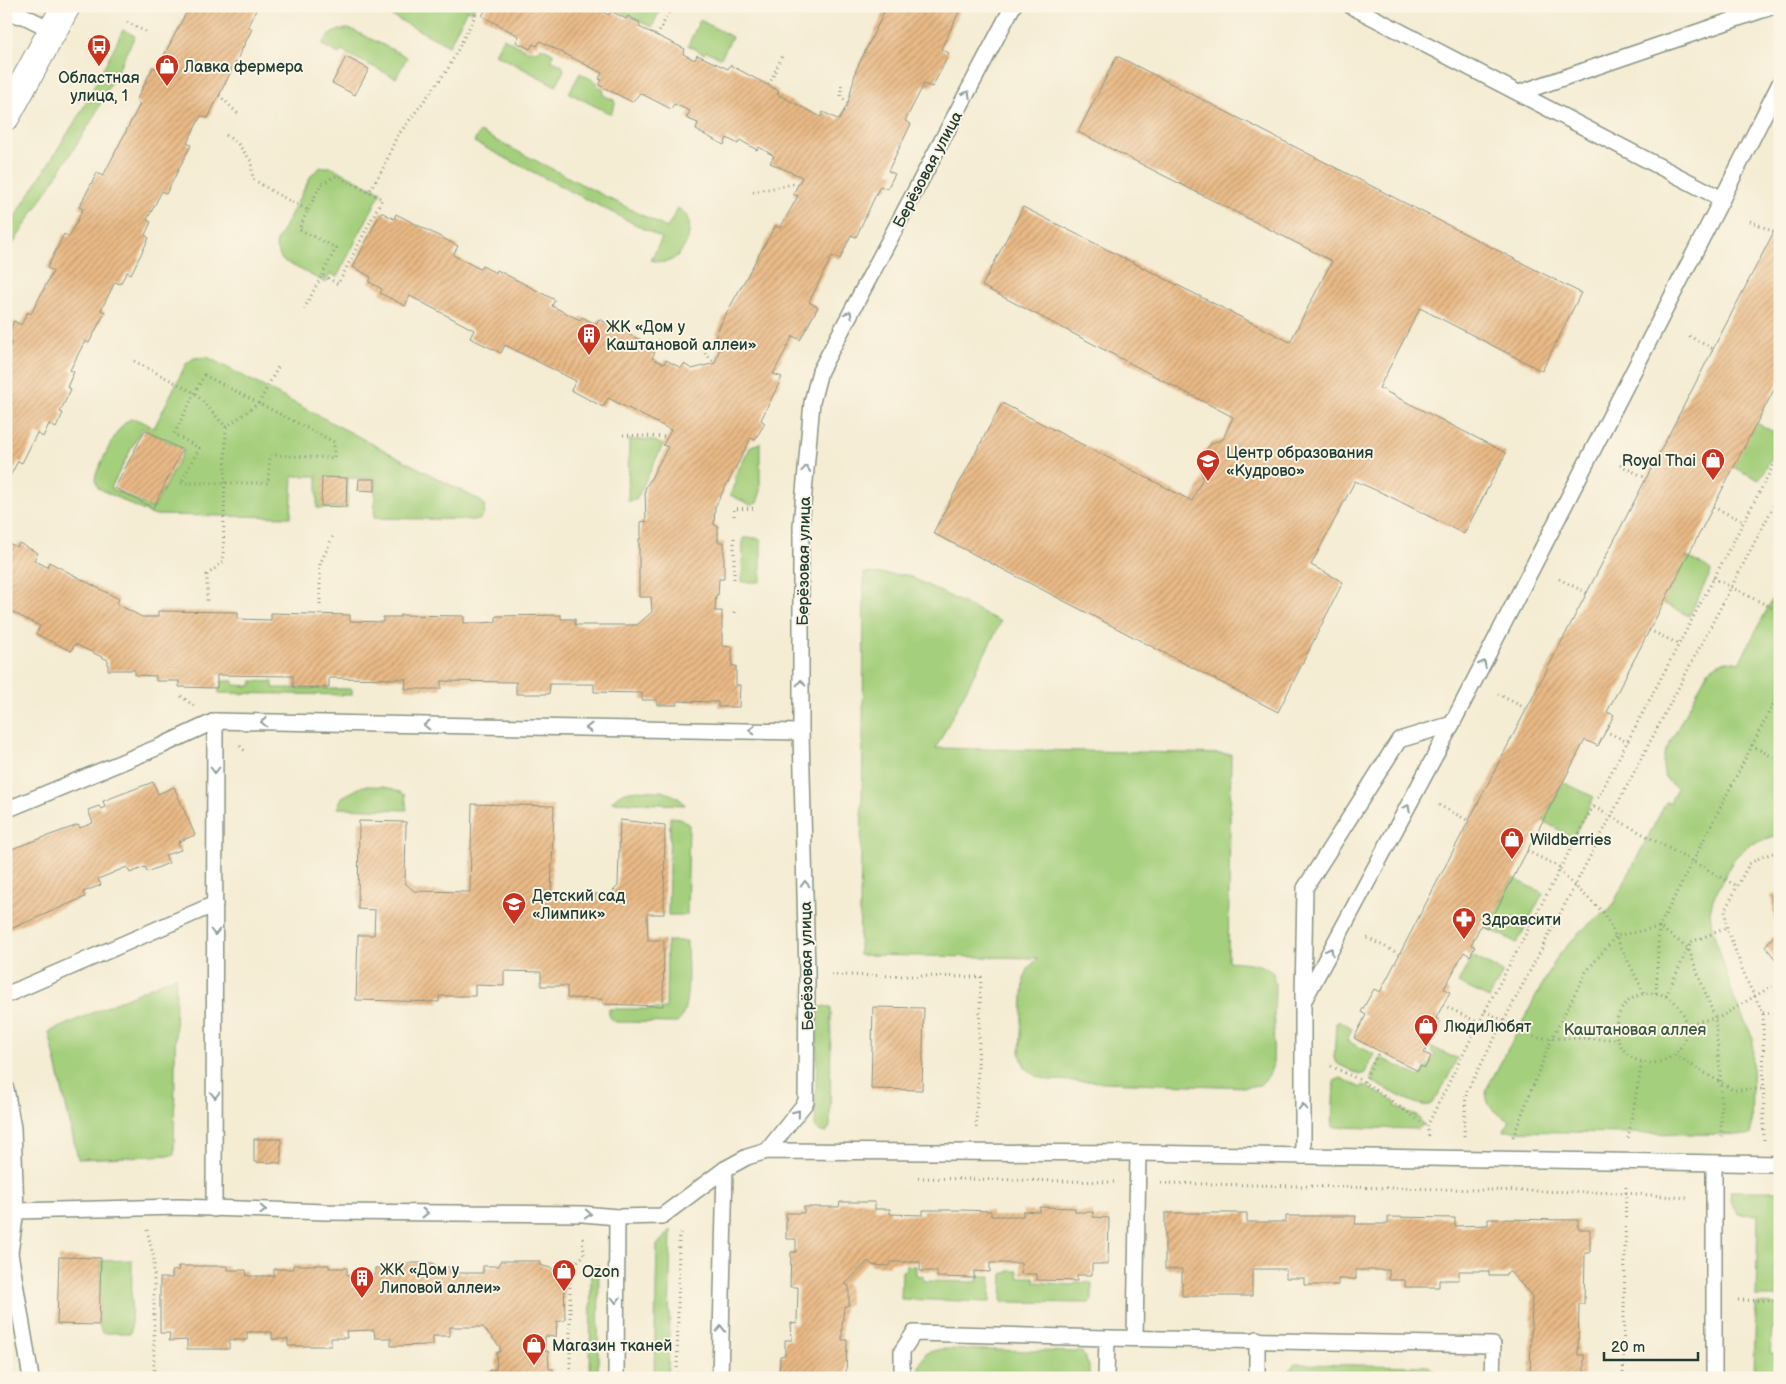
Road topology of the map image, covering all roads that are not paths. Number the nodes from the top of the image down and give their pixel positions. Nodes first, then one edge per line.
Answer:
1 (66, 6) edge
2 (1013, 6) edge
3 (1351, 6) edge
4 (1774, 6) edge
5 (6, 14) edge
6 (54, 31) junction
7 (1780, 83) edge
8 (1519, 92) junction
9 (6, 116) edge
10 (1722, 199) junction
11 (214, 721) junction
12 (1452, 724) junction
13 (800, 732) junction
14 (6, 810) edge
15 (215, 904) junction
16 (6, 995) edge
17 (1303, 1002) junction
18 (6, 1090) edge
19 (767, 1152) junction
20 (1138, 1153) junction
21 (1303, 1156) junction
22 (1714, 1163) junction
23 (1780, 1164) edge
24 (725, 1169) junction
25 (214, 1209) junction
26 (16, 1211) junction
27 (617, 1217) junction
28 (1107, 1338) junction
29 (1135, 1338) junction
30 (1257, 1340) junction
31 (31, 1378) edge
32 (616, 1378) edge
33 (720, 1378) edge
34 (902, 1378) edge
35 (1106, 1378) edge
36 (1257, 1378) edge
37 (1492, 1378) edge
38 (1714, 1378) edge

1 - 6 street
13 -> 2 lane, Берёзовая улица
3 - 8 lane
4 - 8 lane
5 - 6 lane
6 - 9 street
7 - 10 lane
8 - 10 lane
12 -> 10 lane
13 -> 11 lane
11 - 14 lane
11 -> 15 lane
17 -> 12 lane
12 - 17 lane
19 -> 13 lane, Берёзовая улица
15 - 16 lane
15 -> 25 lane
21 -> 17 lane
18 - 26 lane
19 - 20 lane
19 - 24 lane
20 - 21 lane
20 - 29 lane
21 - 22 lane
22 - 23 lane
22 - 38 lane
24 - 27 lane
33 -> 24 lane
25 - 26 lane
25 -> 27 lane
26 - 31 lane
27 -> 32 lane
28 - 29 lane
28 - 34 lane
28 - 35 lane
29 - 30 lane
30 - 36 lane
30 - 37 lane

